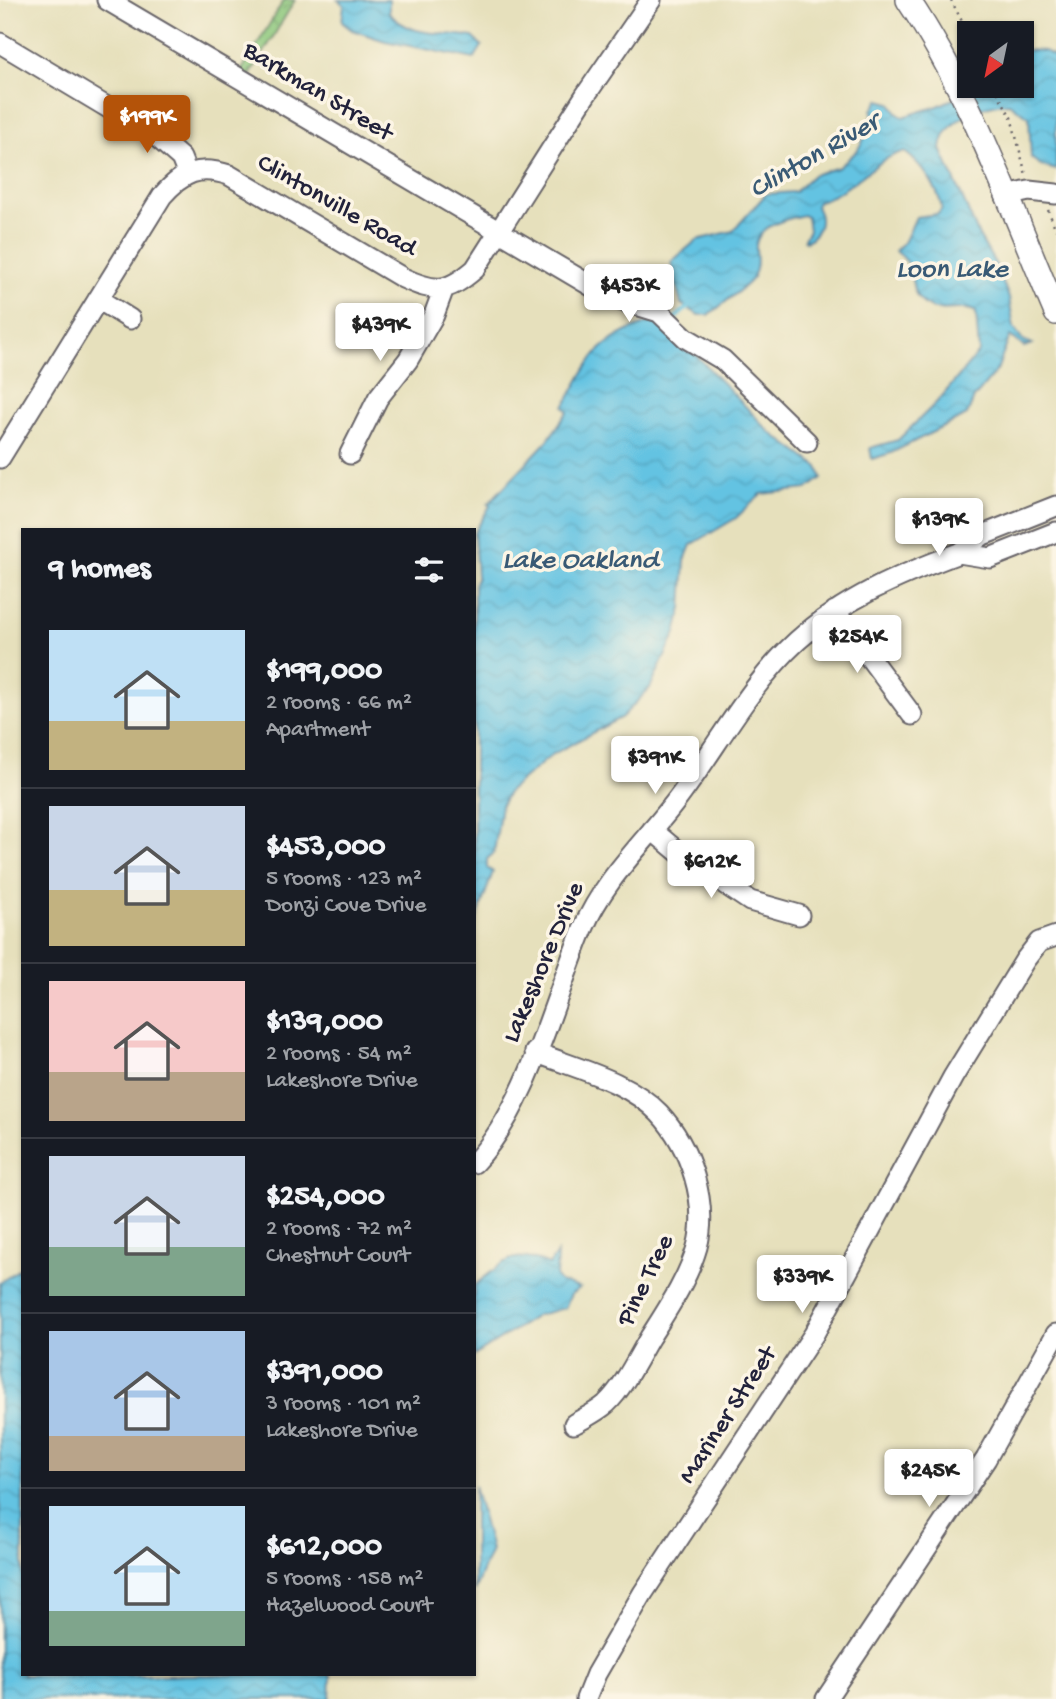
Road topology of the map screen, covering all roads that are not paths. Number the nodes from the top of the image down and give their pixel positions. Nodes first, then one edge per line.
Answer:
1 (107, 0) edge
2 (651, 0) edge
3 (910, 1) edge
4 (0, 43) edge
5 (187, 173) junction
6 (1056, 194) edge
7 (1006, 196) junction
8 (500, 231) junction
9 (1049, 275) edge
10 (444, 288) junction
11 (98, 299) junction
12 (1056, 313) edge
13 (130, 319) dead end
14 (807, 442) dead end
15 (350, 454) dead end
16 (0, 458) edge
17 (1056, 506) edge
18 (1056, 532) edge
19 (959, 553) junction
20 (835, 611) junction
21 (912, 715) dead end
22 (652, 830) junction
23 (799, 915) dead end
24 (1047, 939) edge
25 (535, 1052) junction
26 (476, 1160) edge
27 (1056, 1334) edge
28 (574, 1424) dead end
29 (586, 1699) edge
30 (826, 1699) edge

1 - 8 street, Barkman Street
2 - 8 street
3 - 7 main road
4 - 5 street
5 - 10 street, Clintonville Road
5 - 11 street
6 - 7 street
7 - 9 main road
8 - 10 street
8 - 14 street, Barkman Street
9 - 12 main road
10 - 15 street
11 - 13 street
11 - 16 street
17 - 19 street, Lakeshore Drive
18 - 19 street, Lakeshore Drive
19 - 20 street, Lakeshore Drive
20 - 21 street
20 - 22 street, Lakeshore Drive
22 - 23 street
22 - 25 street, Lakeshore Drive
24 - 29 street, Mariner Street
25 - 26 street, Lakeshore Drive
25 - 28 street, Pine Tree
27 - 30 street

